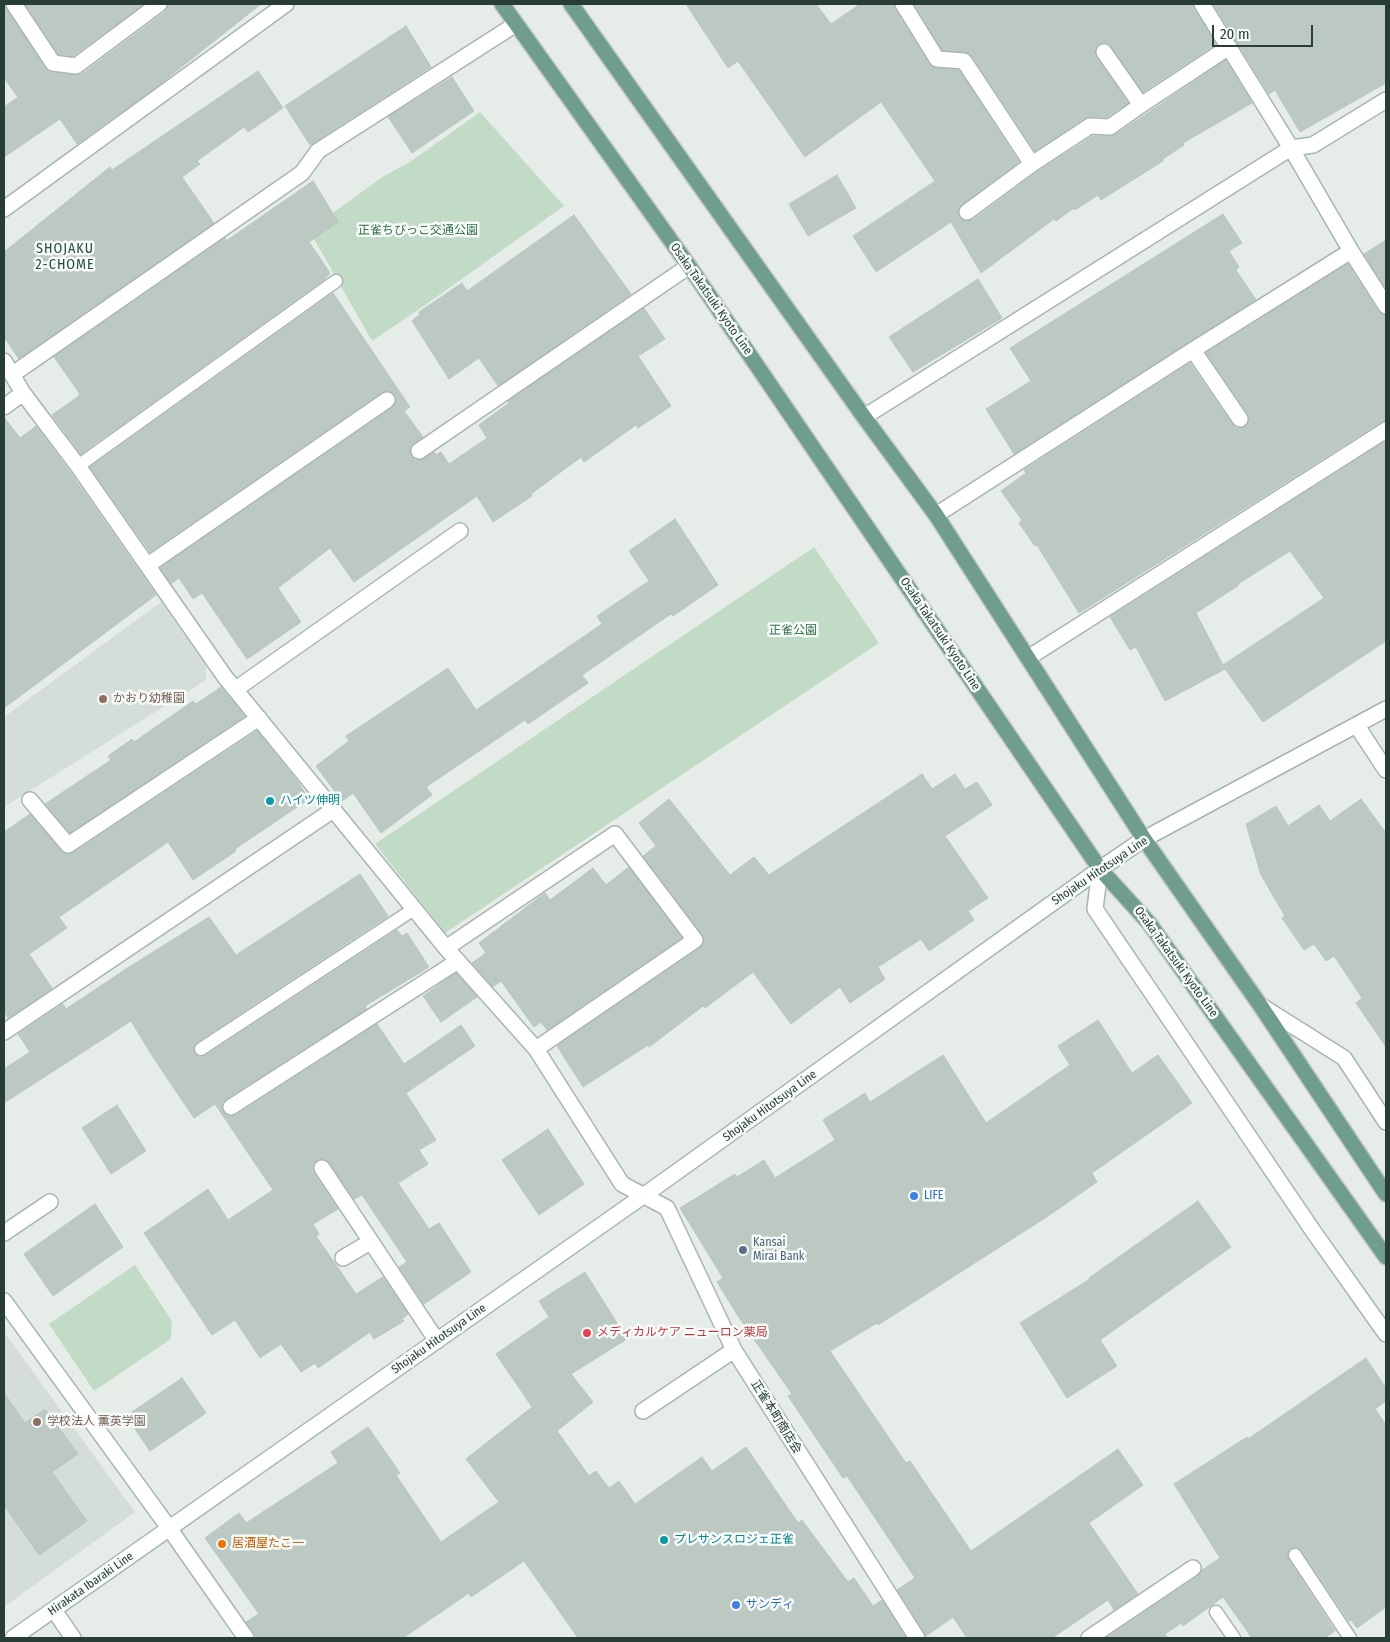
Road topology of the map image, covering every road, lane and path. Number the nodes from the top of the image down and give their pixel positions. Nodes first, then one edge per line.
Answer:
1 (14, 4) edge
2 (159, 4) edge
3 (286, 4) edge
4 (502, 4) edge
5 (571, 4) edge
6 (904, 4) edge
7 (1202, 4) edge
8 (516, 24) junction
9 (1229, 47) junction
10 (1104, 52) dead end
11 (1386, 100) edge
12 (1141, 104) junction
13 (1291, 148) junction
14 (1032, 164) junction
15 (4, 209) edge
16 (967, 212) dead end
17 (1351, 251) junction
18 (689, 266) junction
19 (336, 281) dead end
20 (1386, 306) edge
21 (1193, 350) junction
22 (4, 361) edge
23 (13, 374) junction
24 (23, 393) junction
25 (387, 400) dead end
26 (4, 407) edge
27 (864, 417) junction
28 (1240, 419) dead end
29 (1386, 430) edge
30 (419, 451) dead end
31 (78, 466) junction
32 (936, 515) junction
33 (460, 531) dead end
34 (148, 565) junction
35 (1028, 658) junction
36 (236, 689) junction
37 (1386, 709) edge
38 (259, 718) junction
39 (1357, 726) junction
40 (1386, 770) edge
41 (30, 800) dead end
42 (333, 810) junction
43 (1144, 839) junction
44 (1100, 869) junction
45 (414, 909) junction
46 (446, 948) junction
47 (458, 961) junction
48 (1260, 1005) junction
49 (4, 1032) edge
50 (201, 1049) dead end
51 (536, 1049) junction
52 (231, 1107) dead end
53 (1386, 1122) edge
54 (322, 1168) dead end
55 (1386, 1194) edge
56 (643, 1196) junction
57 (50, 1202) dead end
58 (4, 1233) edge
59 (370, 1242) junction
60 (1386, 1257) edge
61 (343, 1258) dead end
62 (4, 1301) edge
63 (1386, 1334) edge
64 (437, 1341) junction
65 (734, 1350) junction
66 (642, 1411) dead end
67 (169, 1528) junction
68 (1295, 1555) dead end
69 (1193, 1568) dead end
70 (54, 1610) junction
71 (1216, 1612) dead end
72 (13, 1638) edge
73 (74, 1638) edge
74 (246, 1638) edge
75 (917, 1638) edge
76 (1089, 1638) edge
77 (1234, 1638) edge
78 (1350, 1638) edge

1 - 2 street
3 - 15 street
4 - 8 main road, Osaka Takatsuki Kyoto Line
5 - 27 main road
6 - 14 street
7 - 9 street
8 - 18 main road, Osaka Takatsuki Kyoto Line
8 - 23 street
9 - 12 street
9 - 13 street
10 - 12 street
11 - 13 street
12 - 14 street
13 - 17 street
13 - 27 street
14 - 16 street
17 - 20 street
17 - 21 street
18 - 30 street
18 - 44 main road, Osaka Takatsuki Kyoto Line
19 - 31 lane
21 - 28 street
21 - 32 street
22 - 23 street, 正雀本町商店会
23 - 24 street, 正雀本町商店会
24 - 26 street
24 - 31 street, 正雀本町商店会
25 - 34 street
27 - 32 main road
29 - 35 street
31 - 34 street, 正雀本町商店会
32 - 35 main road
33 - 36 street
34 - 36 street, 正雀本町商店会
35 - 43 main road
36 - 38 street, 正雀本町商店会
37 - 39 street, Shojaku Hitotsuya Line
38 - 41 street
38 - 42 street, 正雀本町商店会
39 - 40 street
39 - 43 street, Shojaku Hitotsuya Line
42 - 45 street, 正雀本町商店会
42 - 49 street
43 - 44 street, Shojaku Hitotsuya Line
43 - 48 main road
44 - 56 street, Shojaku Hitotsuya Line
44 - 60 main road, Osaka Takatsuki Kyoto Line
44 - 63 street
45 - 46 street, 正雀本町商店会
45 - 50 lane
46 - 47 street, 正雀本町商店会
46 - 51 street
47 - 51 street, 正雀本町商店会
47 - 52 street
48 - 53 street
48 - 55 main road
51 - 56 street, 正雀本町商店会
54 - 59 street
56 - 64 street, Shojaku Hitotsuya Line
56 - 65 street, 正雀本町商店会
57 - 58 street
59 - 61 street
59 - 64 street
62 - 67 street
64 - 67 street, Shojaku Hitotsuya Line
65 - 66 street
65 - 75 street, 正雀本町商店会
67 - 70 street, Hirakata Ibaraki Line
67 - 74 street
68 - 78 lane
69 - 76 street
70 - 72 street, Hirakata Ibaraki Line
70 - 73 street
71 - 77 lane

